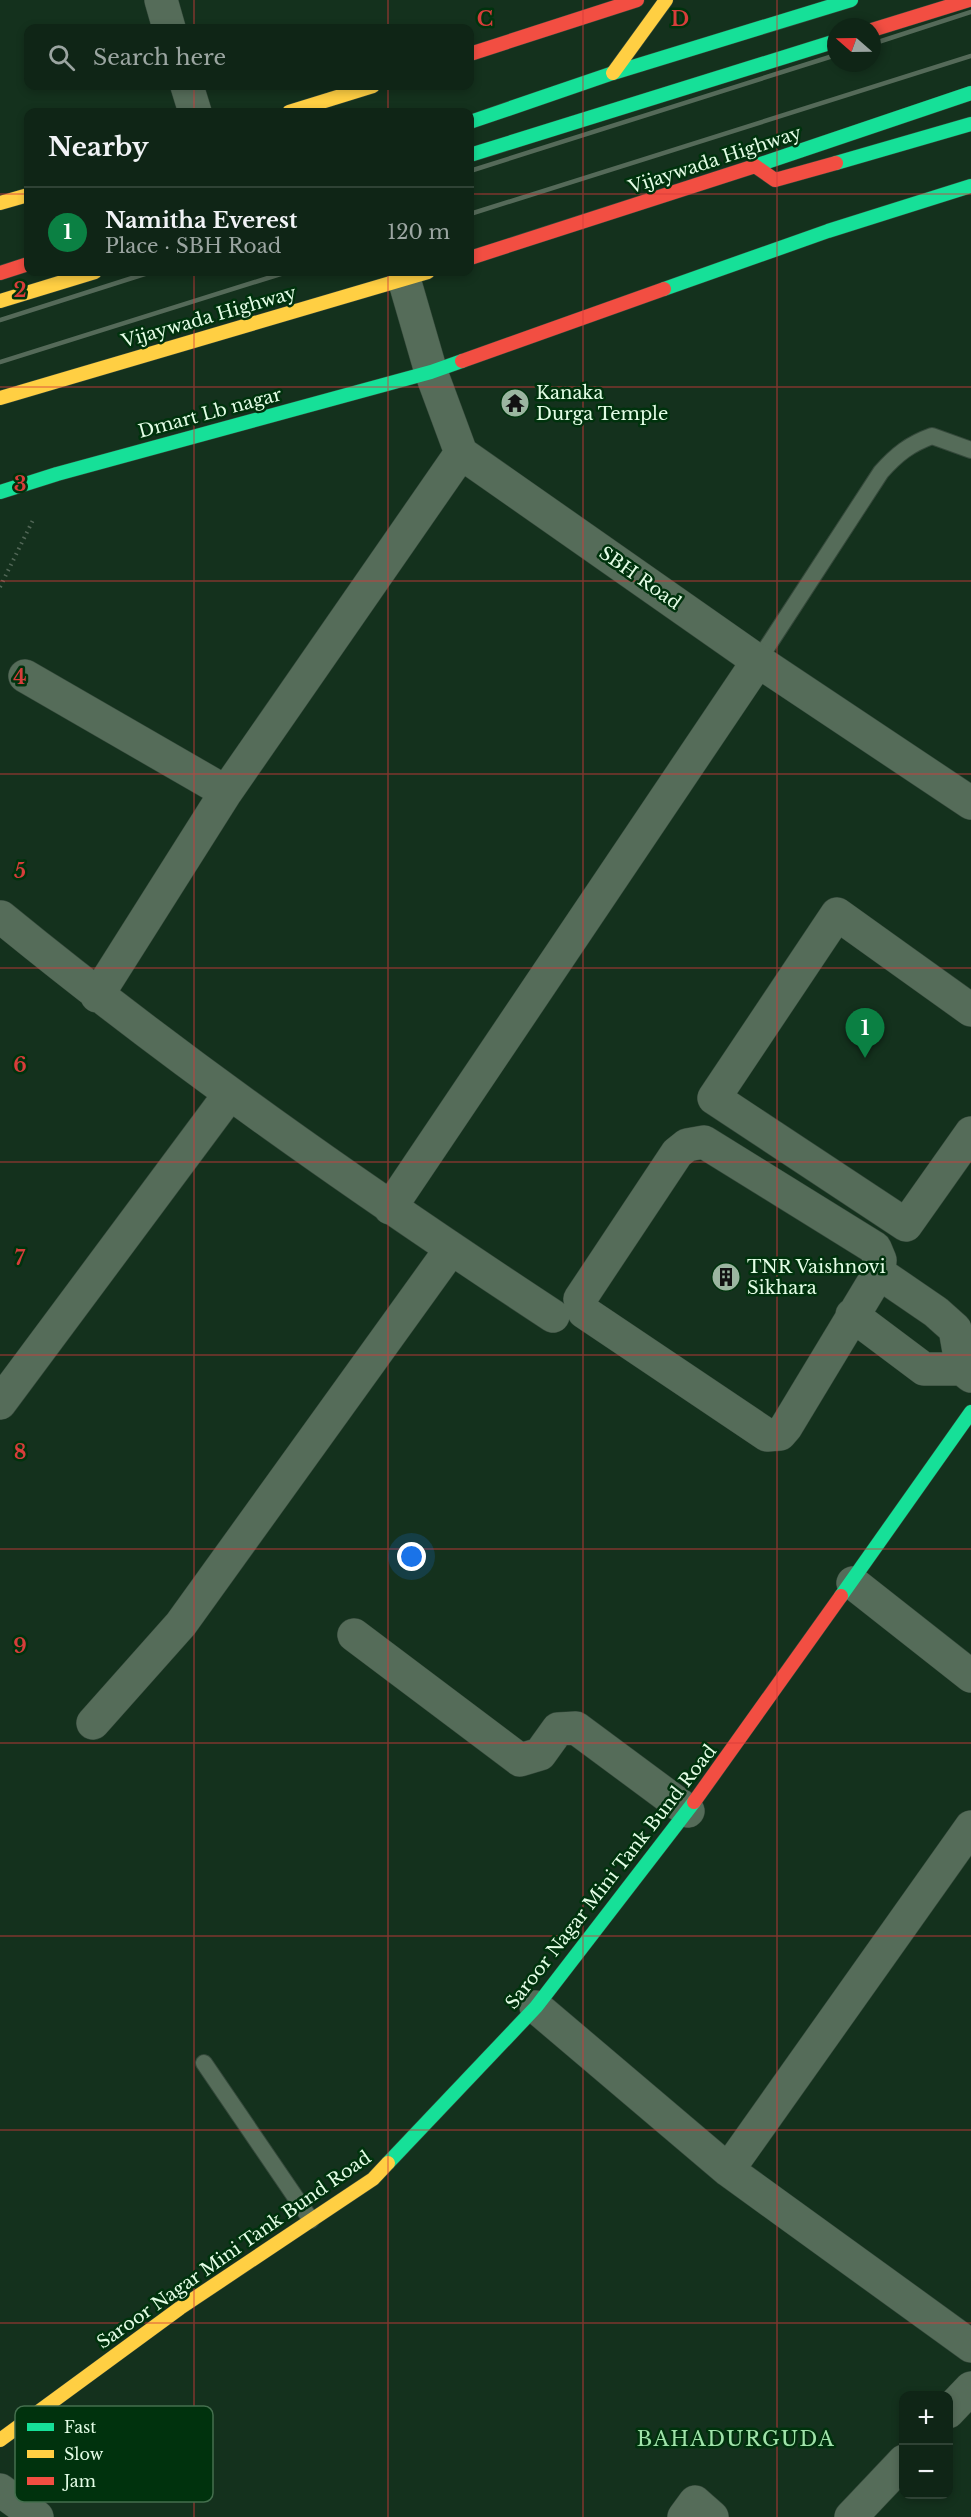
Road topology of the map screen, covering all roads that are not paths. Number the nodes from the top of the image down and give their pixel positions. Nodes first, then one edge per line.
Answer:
1 (160, 0) edge
2 (637, 0) edge
3 (666, 0) edge
4 (851, 0) edge
5 (969, 0) edge
6 (168, 24) edge
7 (881, 27) edge
8 (827, 44) edge
9 (474, 53) edge
10 (613, 73) junction
11 (188, 90) edge
12 (360, 90) edge
13 (971, 93) edge
14 (194, 108) edge
15 (302, 108) edge
16 (474, 121) edge
17 (971, 124) edge
18 (474, 154) edge
19 (755, 166) junction
20 (971, 186) edge
21 (24, 196) edge
22 (0, 203) edge
23 (474, 257) edge
24 (24, 265) edge
25 (0, 273) edge
26 (82, 276) edge
27 (413, 276) edge
28 (416, 276) edge
29 (0, 301) edge
30 (431, 372) junction
31 (0, 398) edge
32 (971, 450) edge
33 (460, 453) junction
34 (0, 492) edge
35 (758, 661) junction
36 (25, 676) dead end
37 (226, 792) junction
38 (971, 803) edge
39 (0, 917) edge
40 (98, 996) junction
41 (971, 1010) edge
42 (229, 1095) junction
43 (971, 1133) edge
44 (390, 1209) junction
45 (451, 1249) junction
46 (879, 1273) junction
47 (852, 1315) junction
48 (553, 1316) dead end
49 (967, 1373) edge
50 (0, 1403) edge
51 (971, 1412) edge
52 (853, 1583) junction
53 (354, 1635) dead end
54 (971, 1676) edge
55 (93, 1724) dead end
56 (688, 1811) junction
57 (971, 1827) edge
58 (536, 2007) junction
59 (204, 2063) dead end
60 (728, 2170) junction
61 (311, 2220) junction
62 (971, 2346) edge
63 (971, 2388) edge
64 (46, 2406) edge
65 (953, 2407) edge
66 (15, 2429) edge
67 (0, 2440) edge
68 (899, 2465) edge
69 (0, 2490) edge
70 (15, 2501) edge
71 (16, 2502) edge
72 (37, 2517) edge
73 (684, 2517) edge
74 (712, 2517) edge
75 (851, 2517) edge

1 - 6 street
2 - 9 main road
3 - 10 main road
4 - 10 main road
5 - 7 main road
8 - 18 main road
10 - 16 main road
11 - 14 street
12 - 15 main road
13 - 19 main road, Vijaywada Highway
17 - 19 main road
19 - 23 main road, Vijaywada Highway
20 - 30 main road, Dmart Lb nagar
21 - 22 main road
24 - 25 main road
26 - 29 main road
27 - 31 main road, Vijaywada Highway
28 - 30 street
30 - 33 street
30 - 34 main road, Dmart Lb nagar
32 - 35 lane
33 - 35 street, SBH Road
33 - 37 street
35 - 38 street, SBH Road
35 - 44 street
36 - 37 street
37 - 40 street
39 - 40 street
40 - 42 street
41 - 43 street
42 - 44 street
42 - 50 street
44 - 45 street
45 - 48 street
45 - 55 street
46 - 47 street
46 - 47 street
46 - 49 street
47 - 49 street
51 - 52 main road, Saroor Nagar Mini Tank Bund Road
52 - 54 street
52 - 56 main road, Saroor Nagar Mini Tank Bund Road
53 - 56 street
56 - 58 main road, Saroor Nagar Mini Tank Bund Road
57 - 60 street
58 - 60 street
58 - 61 main road, Saroor Nagar Mini Tank Bund Road
59 - 61 lane
60 - 62 street
61 - 64 main road, Saroor Nagar Mini Tank Bund Road
63 - 65 street
66 - 67 main road, Saroor Nagar Mini Tank Bund Road
68 - 75 street
69 - 70 street
71 - 72 street
73 - 74 street

